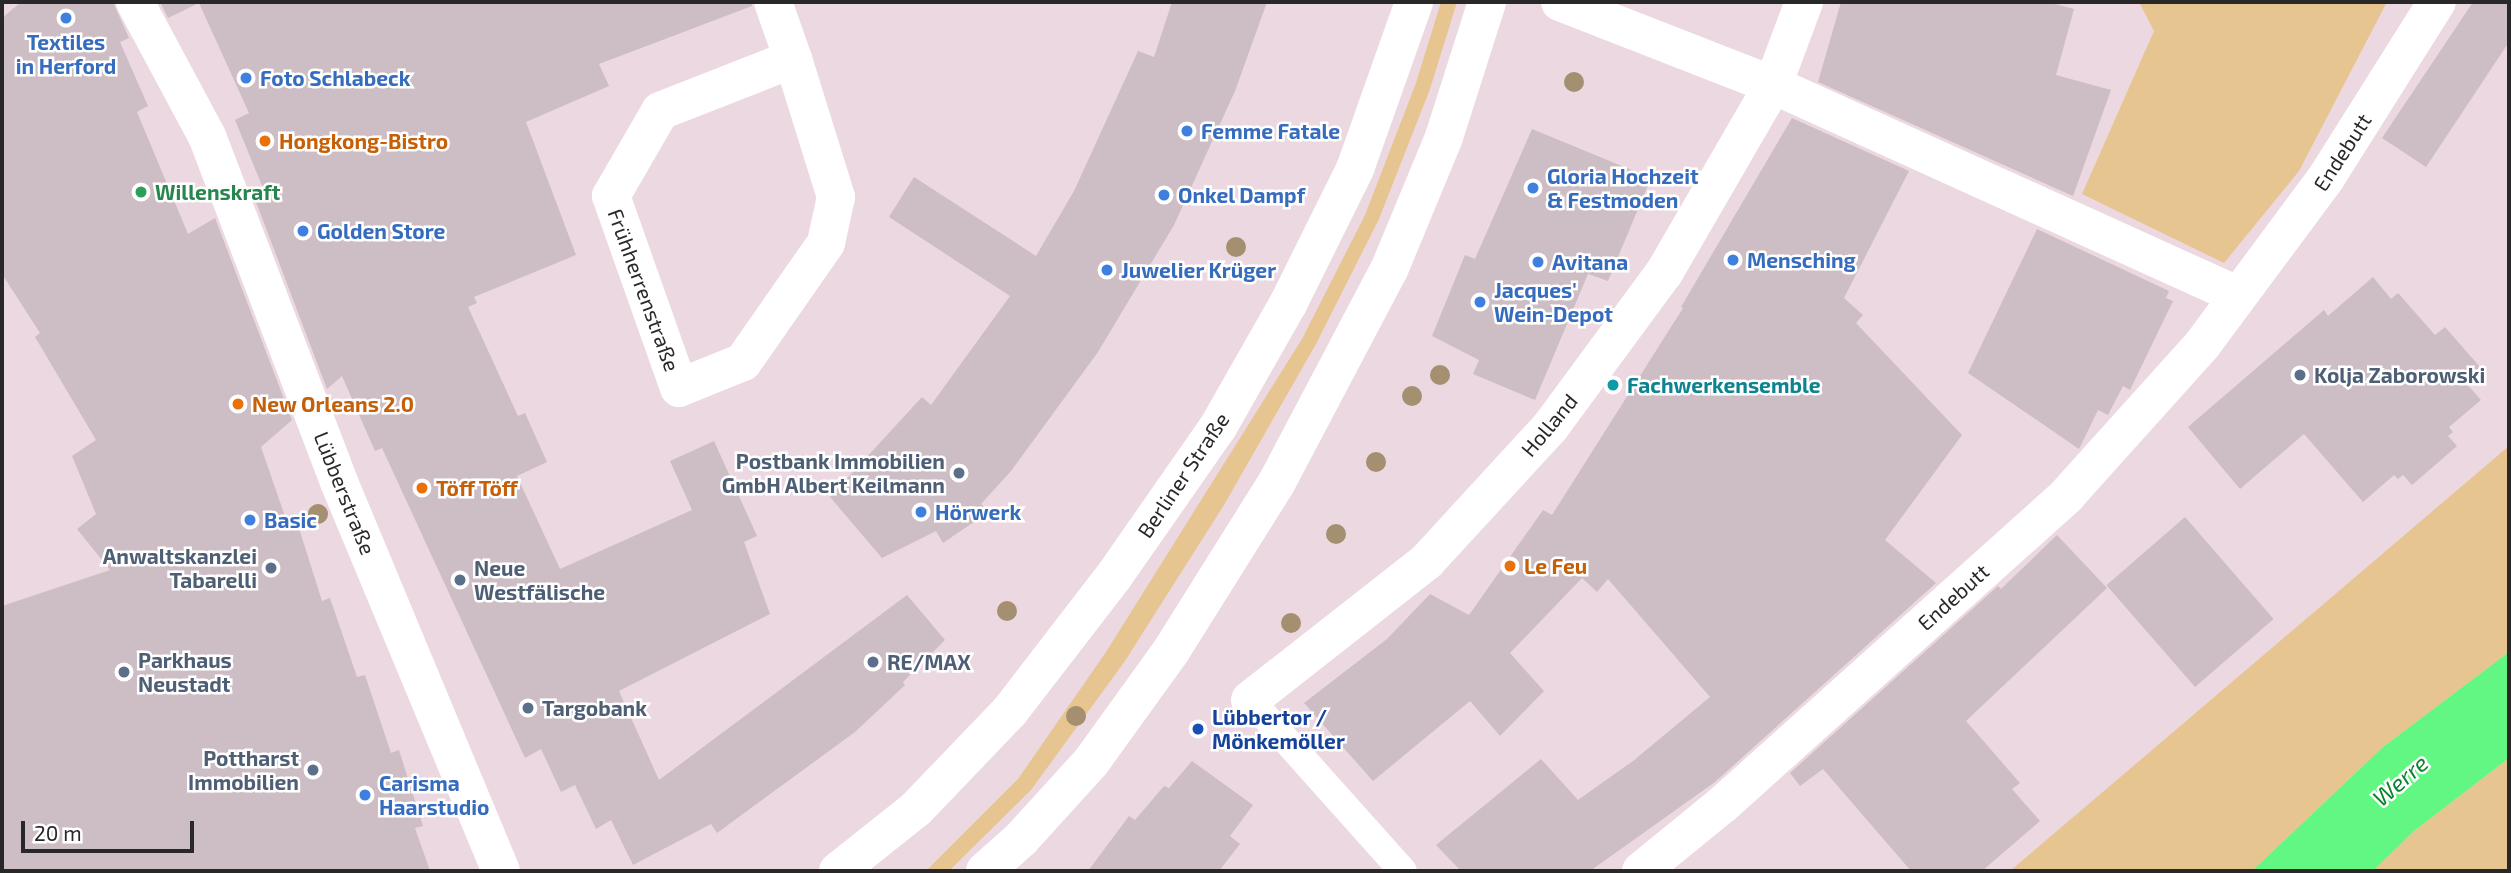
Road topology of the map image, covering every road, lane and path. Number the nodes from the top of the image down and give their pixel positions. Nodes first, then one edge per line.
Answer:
1 (135, 2) edge
2 (773, 2) edge
3 (1414, 2) edge
4 (1487, 2) edge
5 (1560, 2) edge
6 (1804, 2) edge
7 (2437, 2) edge
8 (793, 60) junction
9 (1773, 85) junction
10 (2238, 295) junction
11 (1250, 700) joint
12 (500, 871) edge
13 (838, 871) edge
14 (985, 871) edge
15 (1403, 871) edge
16 (1641, 871) edge

1 - 12 street, Lübberstraße
2 - 8 street, Frühherrenstraße
3 - 13 street, Berliner Straße
4 - 14 street
5 - 9 street
6 - 9 street, Holland
7 - 10 street, Endebutt
8 - 8 street, Frühherrenstraße
9 - 10 street
9 - 11 street, Holland
10 - 16 street, Endebutt
11 - 15 lane

